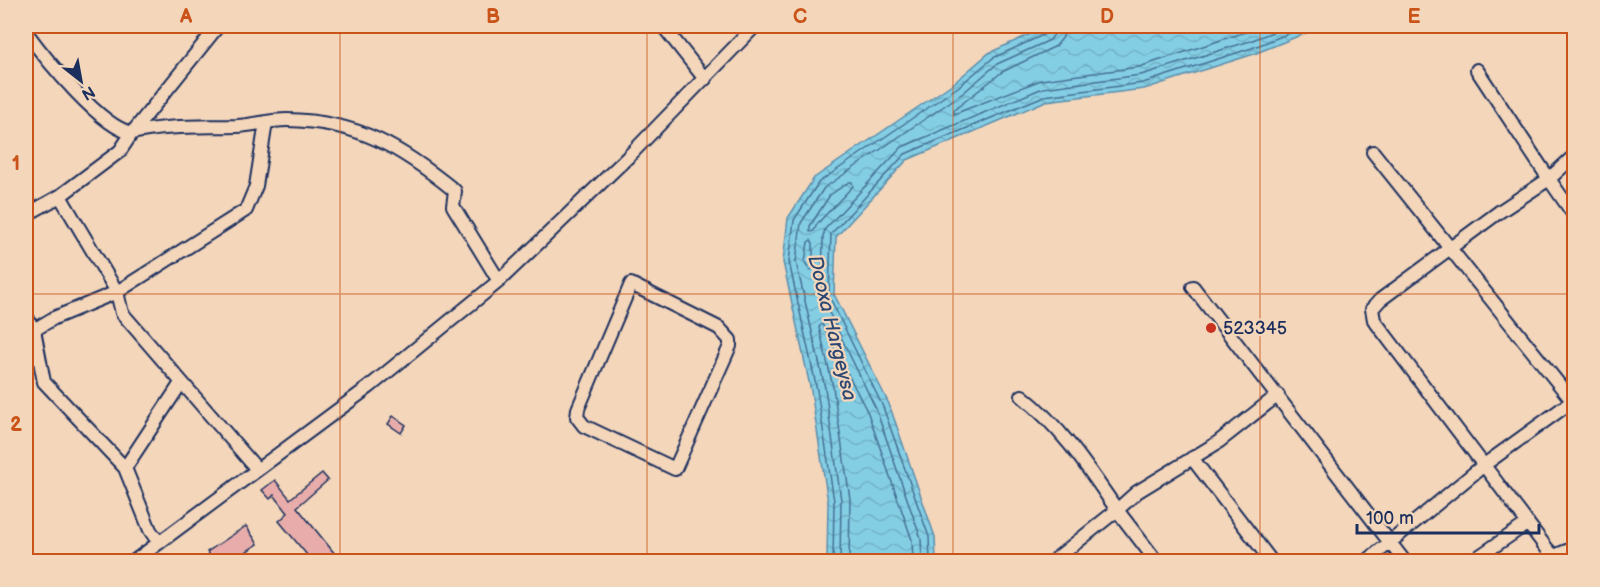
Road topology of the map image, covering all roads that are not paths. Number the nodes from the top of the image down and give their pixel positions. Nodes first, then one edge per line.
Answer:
1 (218, 26) edge
2 (663, 26) edge
3 (755, 26) edge
4 (26, 32) edge
5 (1477, 70) dead end
6 (705, 80) junction
7 (266, 122) junction
8 (132, 133) junction
9 (1373, 152) dead end
10 (1575, 156) edge
11 (1549, 179) junction
12 (60, 196) junction
13 (26, 215) edge
14 (1575, 215) edge
15 (1451, 248) junction
16 (499, 281) junction
17 (1192, 287) dead end
18 (117, 292) junction
19 (26, 316) edge
20 (34, 330) junction
21 (181, 383) junction
22 (1278, 395) junction
23 (1022, 396) dead end
24 (1574, 402) edge
25 (1192, 458) junction
26 (1484, 465) junction
27 (125, 468) junction
28 (256, 468) junction
29 (675, 469) joint
30 (1117, 510) junction
31 (1528, 523) junction
32 (159, 543) junction
33 (1389, 543) junction
34 (1575, 549) edge
35 (133, 561) edge
36 (1052, 561) edge
37 (1157, 561) edge
38 (1272, 561) edge
39 (1366, 561) edge
40 (1405, 561) edge
41 (1471, 561) edge

1 - 8 street
2 - 6 street
3 - 6 street
4 - 8 street
5 - 11 street
6 - 16 street
7 - 8 street
7 - 16 street
7 - 18 street
8 - 12 street
9 - 15 street
10 - 11 street
11 - 14 street
11 - 15 street
12 - 13 street
12 - 18 street
15 - 24 street
15 - 26 street
16 - 28 street
17 - 22 street
18 - 20 street
18 - 21 street
19 - 20 street
20 - 27 street
21 - 27 street
21 - 28 street
22 - 25 street
22 - 33 street
23 - 30 street
24 - 26 street
25 - 30 street
25 - 38 street
26 - 31 street
26 - 33 street
27 - 32 street
28 - 32 street
29 - 29 street
30 - 36 street
30 - 37 street
31 - 34 street
31 - 41 street
32 - 35 street
33 - 39 street
33 - 40 street

